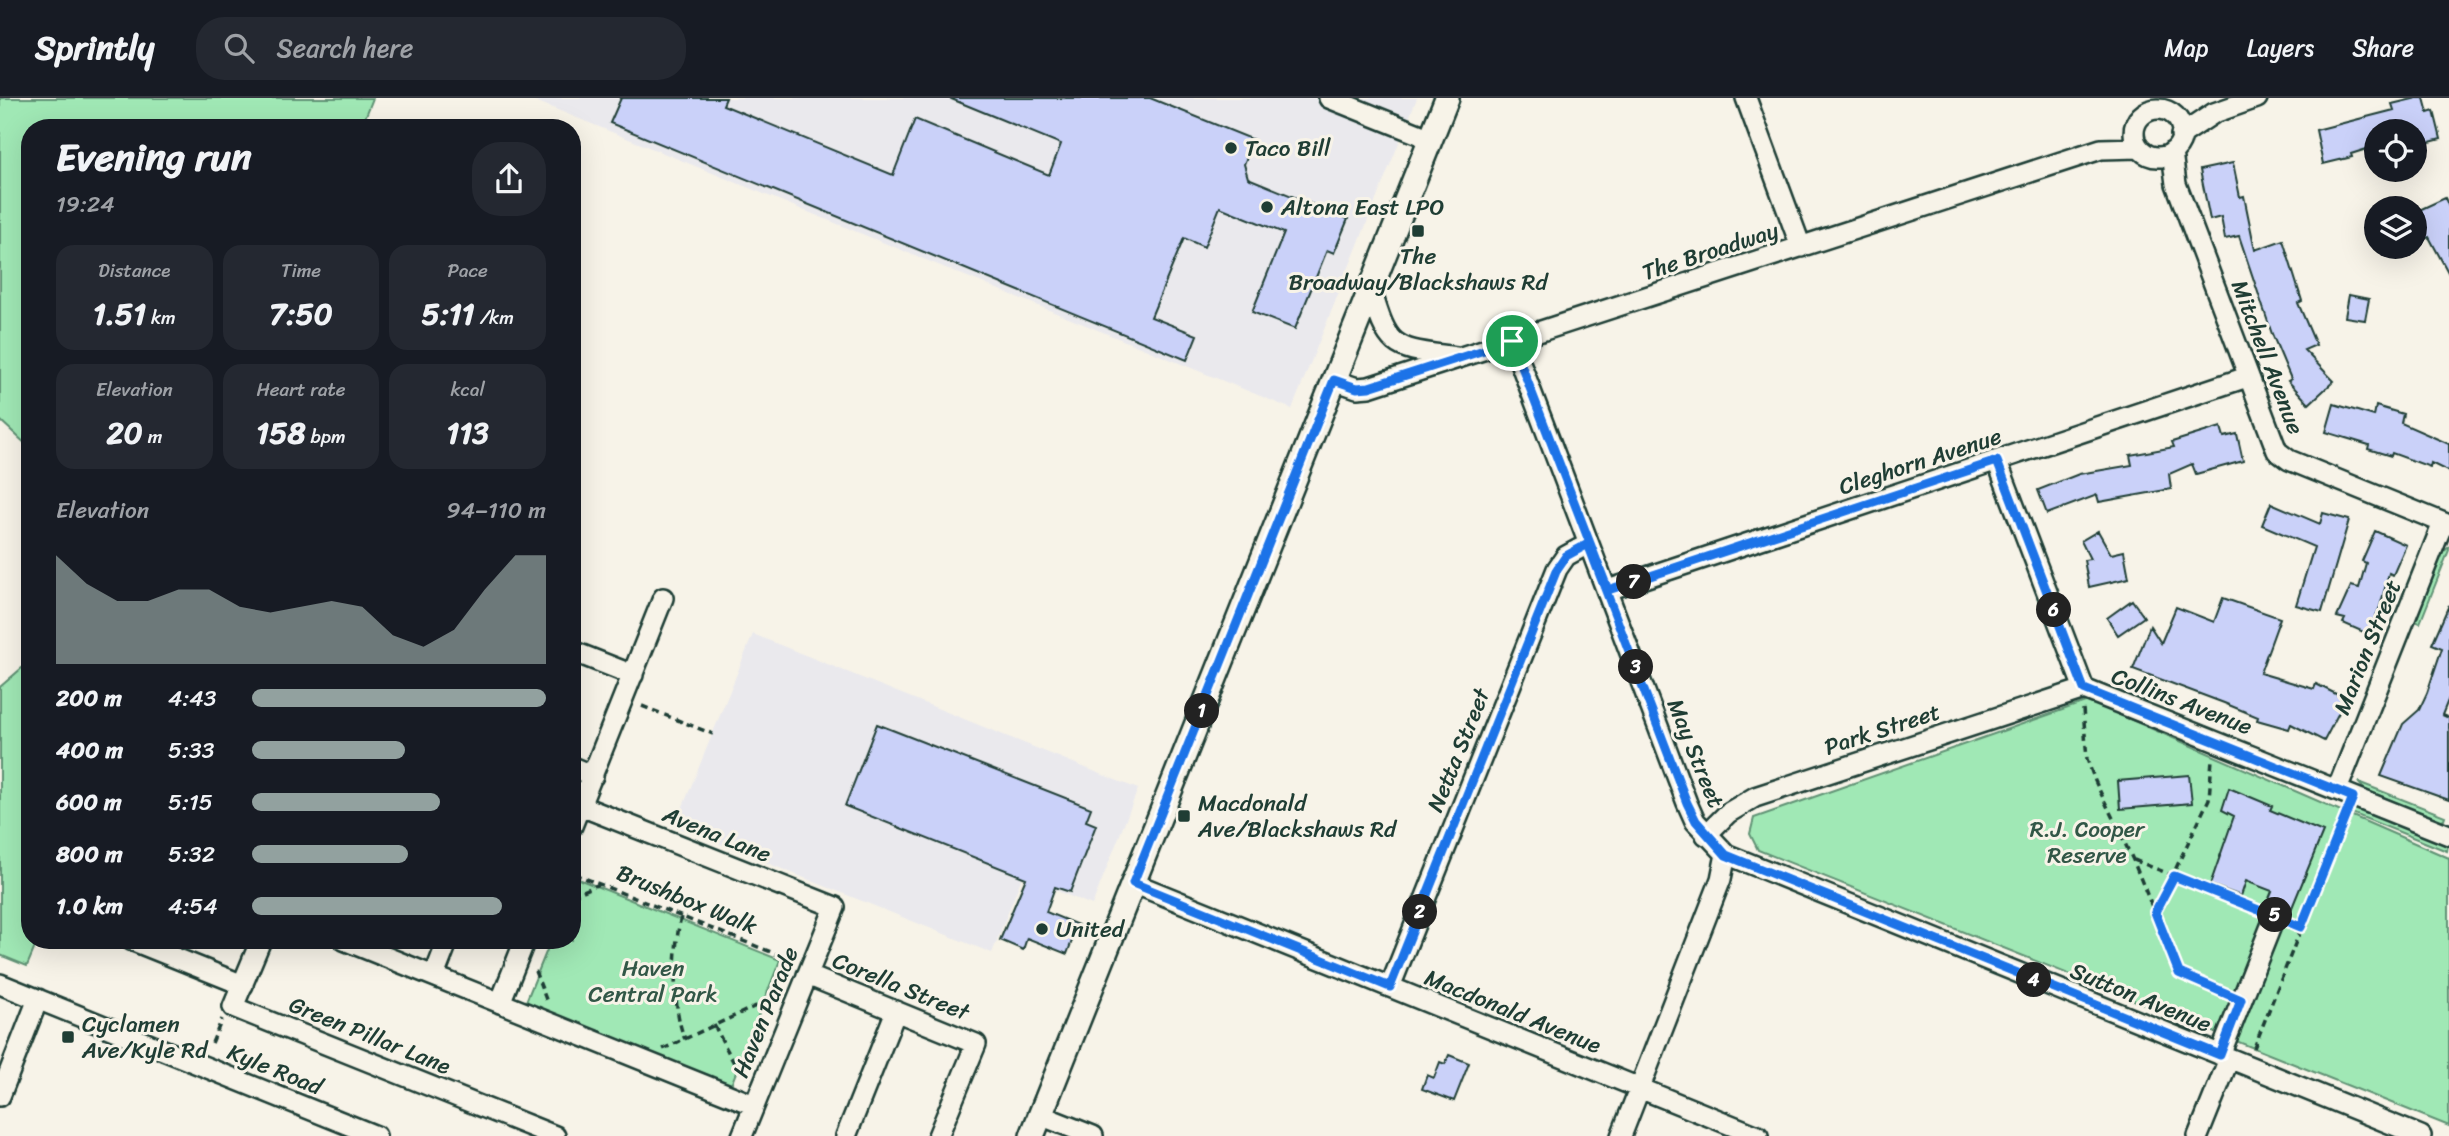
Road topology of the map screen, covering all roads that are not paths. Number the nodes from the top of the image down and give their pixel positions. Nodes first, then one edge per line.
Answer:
1 (1329, 98) edge
2 (1447, 98) edge
3 (1746, 98) edge
4 (2257, 98) edge
5 (2170, 113) junction
6 (2214, 113) junction
7 (2136, 124) junction
8 (1431, 139) junction
9 (2162, 148) junction
10 (2101, 149) junction
11 (1801, 247) junction
12 (1371, 289) junction
13 (1512, 341) junction
14 (1463, 358) junction
15 (2247, 377) junction
16 (1334, 380) junction
17 (1997, 461) junction
18 (2446, 524) edge
19 (1588, 544) junction
20 (1608, 590) junction
21 (663, 598) dead end
22 (581, 655) edge
23 (633, 675) junction
24 (2081, 690) junction
25 (581, 771) edge
26 (593, 776) junction
27 (2345, 793) junction
28 (581, 806) joint
29 (1706, 835) junction
30 (2449, 835) edge
31 (1726, 855) junction
32 (1133, 883) junction
33 (835, 907) joint
34 (2268, 916) road end
35 (153, 949) edge
36 (257, 949) edge
37 (366, 949) edge
38 (444, 949) edge
39 (521, 949) edge
40 (807, 975) junction
41 (434, 976) junction
42 (0, 984) edge
43 (243, 985) junction
44 (1390, 987) junction
45 (38, 999) junction
46 (500, 1003) junction
47 (896, 1011) junction
48 (2225, 1057) junction
49 (1640, 1088) junction
50 (0, 1096) edge
51 (754, 1105) junction
52 (1036, 1125) edge
53 (376, 1136) edge
54 (555, 1136) edge
55 (742, 1136) edge
56 (846, 1136) edge
57 (938, 1136) edge
58 (1093, 1136) edge
59 (1621, 1136) edge
60 (1758, 1136) edge
61 (2198, 1136) edge
62 (2421, 1136) edge

1 - 8 street
2 - 8 main road
3 - 11 street
4 - 6 street
5 - 6 street
5 - 7 street
5 - 9 street
6 - 9 street
7 - 9 street
7 - 10 street, The Broadway
8 - 12 main road
9 - 10 street, The Broadway
9 - 15 street, Mitchell Avenue
10 - 11 street, The Broadway
11 - 13 street, The Broadway
12 - 14 street
12 - 16 main road
13 - 14 street, The Broadway
13 - 19 street, May Street
14 - 16 street, The Broadway
15 - 17 street, Cleghorn Avenue
15 - 18 street, Mitchell Avenue
16 - 32 main road
17 - 20 street, Cleghorn Avenue
17 - 24 street, Collins Avenue
18 - 27 street, Marion Street
19 - 20 street, May Street
19 - 44 street, Netta Street
20 - 29 street, May Street
21 - 23 street
22 - 23 street
23 - 26 street
24 - 27 street, Collins Avenue
24 - 29 street, Park Street
25 - 26 street
26 - 28 street
27 - 30 street, Collins Avenue
28 - 33 street, Avena Lane
29 - 31 street, May Street
31 - 48 street, Sutton Avenue
31 - 49 street
32 - 44 street, Macdonald Avenue
32 - 52 main road
33 - 40 street, Haven Parade
34 - 48 street
35 - 43 street
36 - 43 street
37 - 41 street
38 - 41 street
39 - 46 street
40 - 47 street, Corella Street
40 - 51 street, Haven Parade
41 - 46 street
42 - 45 street, Kyle Road
43 - 54 street, Green Pillar Lane
44 - 49 street, Macdonald Avenue
45 - 50 street
45 - 53 street, Kyle Road
46 - 51 street
47 - 56 street
47 - 57 street, Corella Street
48 - 61 street
48 - 62 street, Sutton Avenue
49 - 59 street
49 - 60 street, Macdonald Avenue
51 - 55 street, Haven Parade
52 - 58 street

